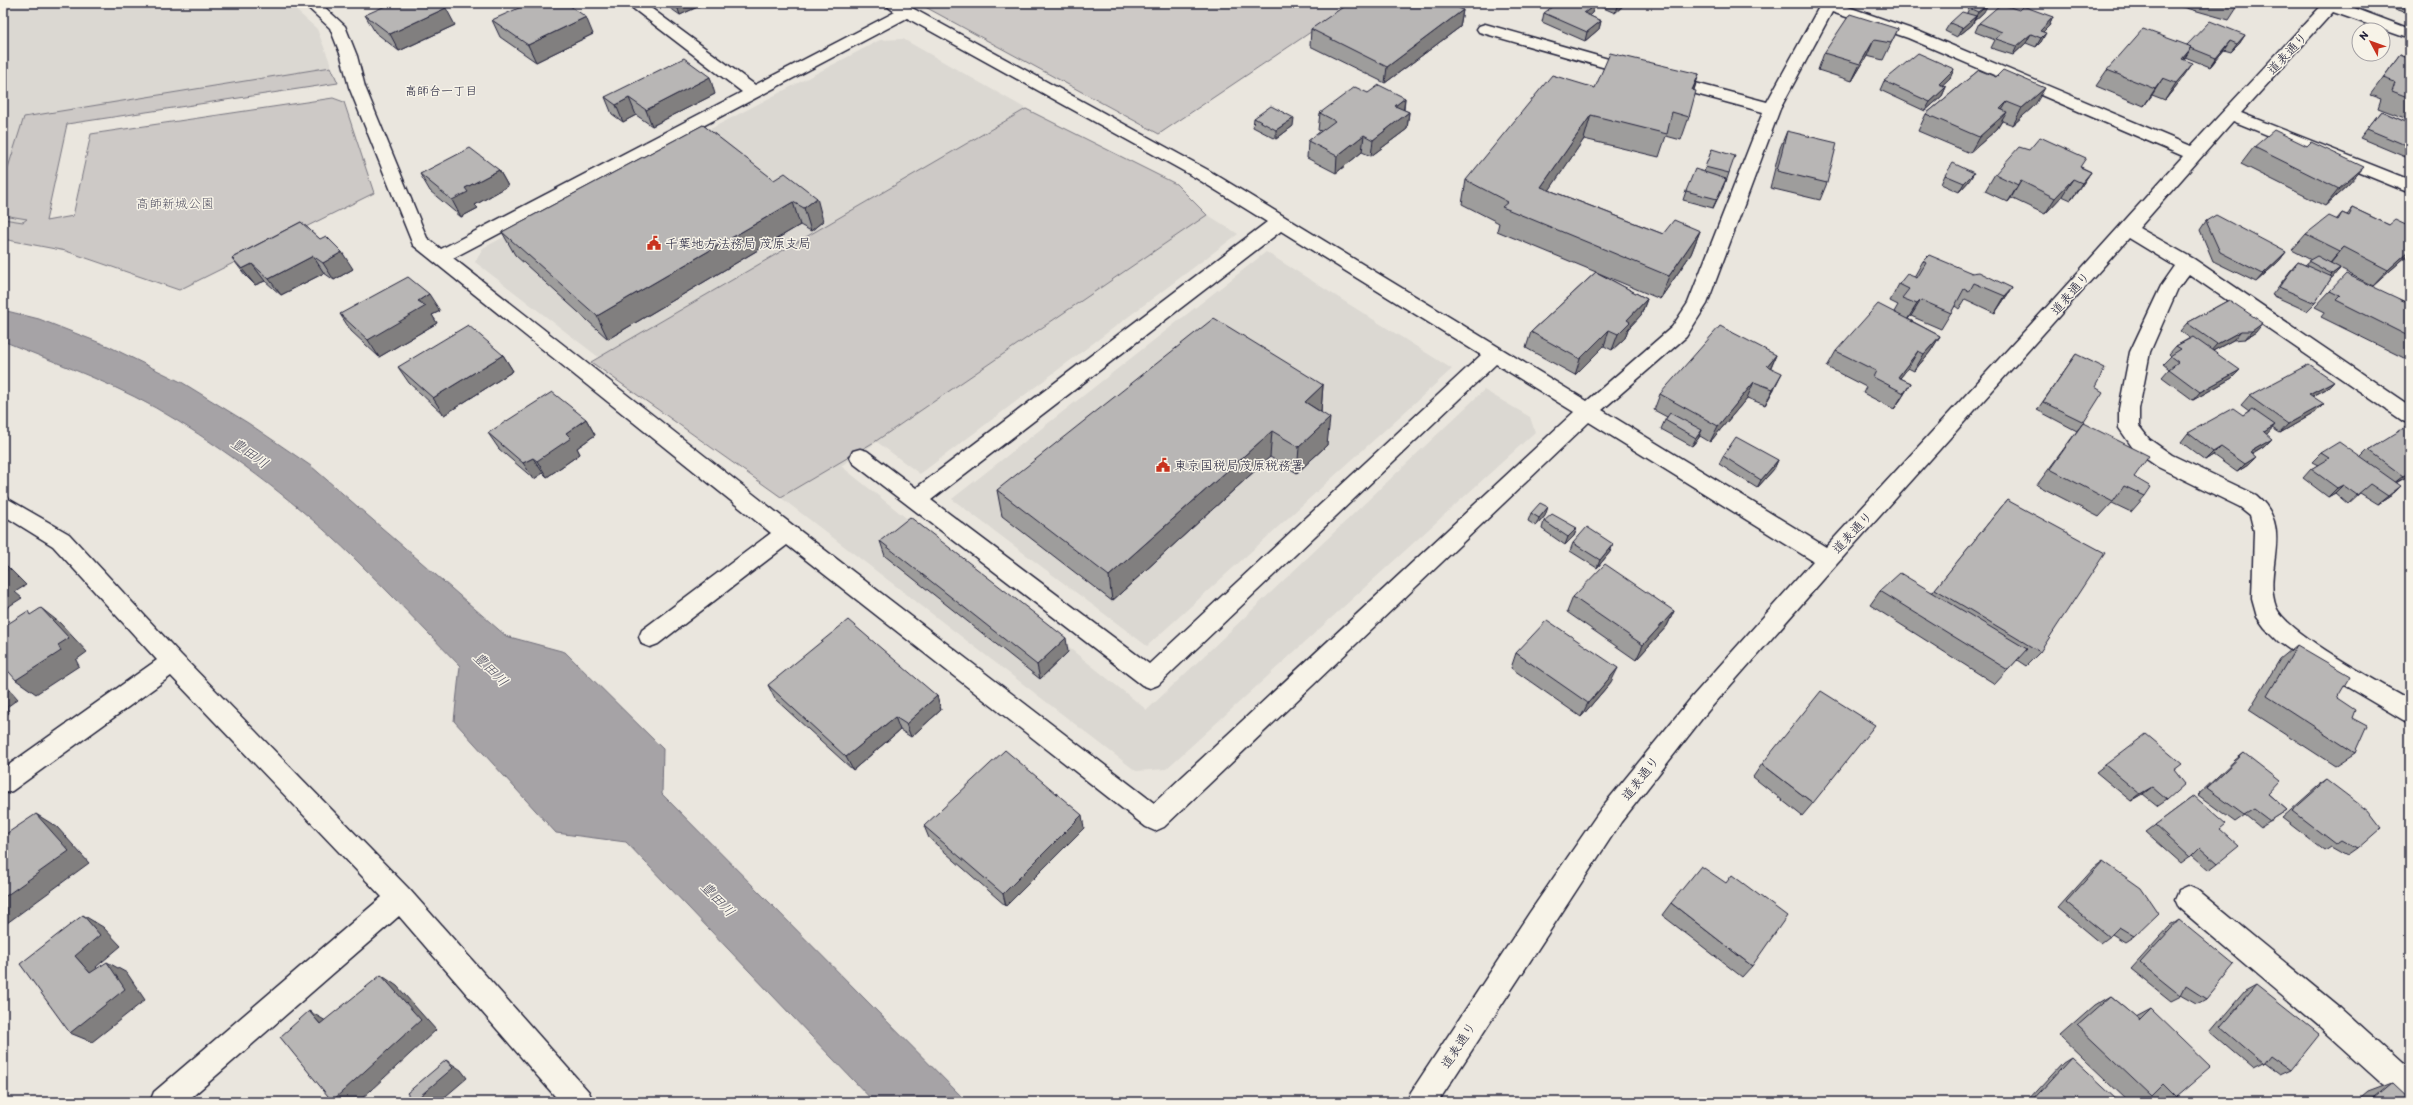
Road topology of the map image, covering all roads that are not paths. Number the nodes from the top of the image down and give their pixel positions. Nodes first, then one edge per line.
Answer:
1 (311, 3) edge
2 (634, 3) edge
3 (891, 3) edge
4 (1825, 4) edge
5 (2332, 4) edge
6 (907, 12) junction
7 (1485, 29) dead end
8 (2410, 34) edge
9 (756, 92) junction
10 (1772, 109) junction
11 (2230, 114) junction
12 (2194, 154) junction
13 (2410, 187) edge
14 (1280, 222) junction
15 (2127, 229) junction
16 (438, 258) junction
17 (2187, 263) junction
18 (1493, 355) junction
19 (1587, 412) junction
20 (2410, 416) edge
21 (860, 457) dead end
22 (916, 500) junction
23 (3, 504) edge
24 (788, 533) junction
25 (1828, 559) junction
26 (650, 637) dead end
27 (173, 662) junction
28 (2410, 713) edge
29 (3, 783) edge
30 (400, 898) junction
31 (2188, 899) dead end
32 (2410, 1090) edge
33 (164, 1102) edge
34 (578, 1102) edge
35 (1421, 1102) edge

1 - 16 street
2 - 9 street
3 - 6 street
4 - 10 street
4 - 12 street
5 - 8 street
5 - 11 street, 道表通り
6 - 9 street
6 - 14 street
7 - 10 street
9 - 16 street
10 - 19 street
11 - 12 street, 道表通り
11 - 13 street
12 - 15 street, 道表通り
14 - 18 street
14 - 22 street
15 - 17 street
15 - 25 street, 道表通り
16 - 24 street
17 - 20 street
17 - 28 street
18 - 19 street
18 - 22 street
19 - 24 street
19 - 25 street
21 - 22 street
23 - 27 street
24 - 26 street
25 - 35 street, 道表通り
27 - 29 street
27 - 30 street
30 - 33 street
30 - 34 street
31 - 32 street

